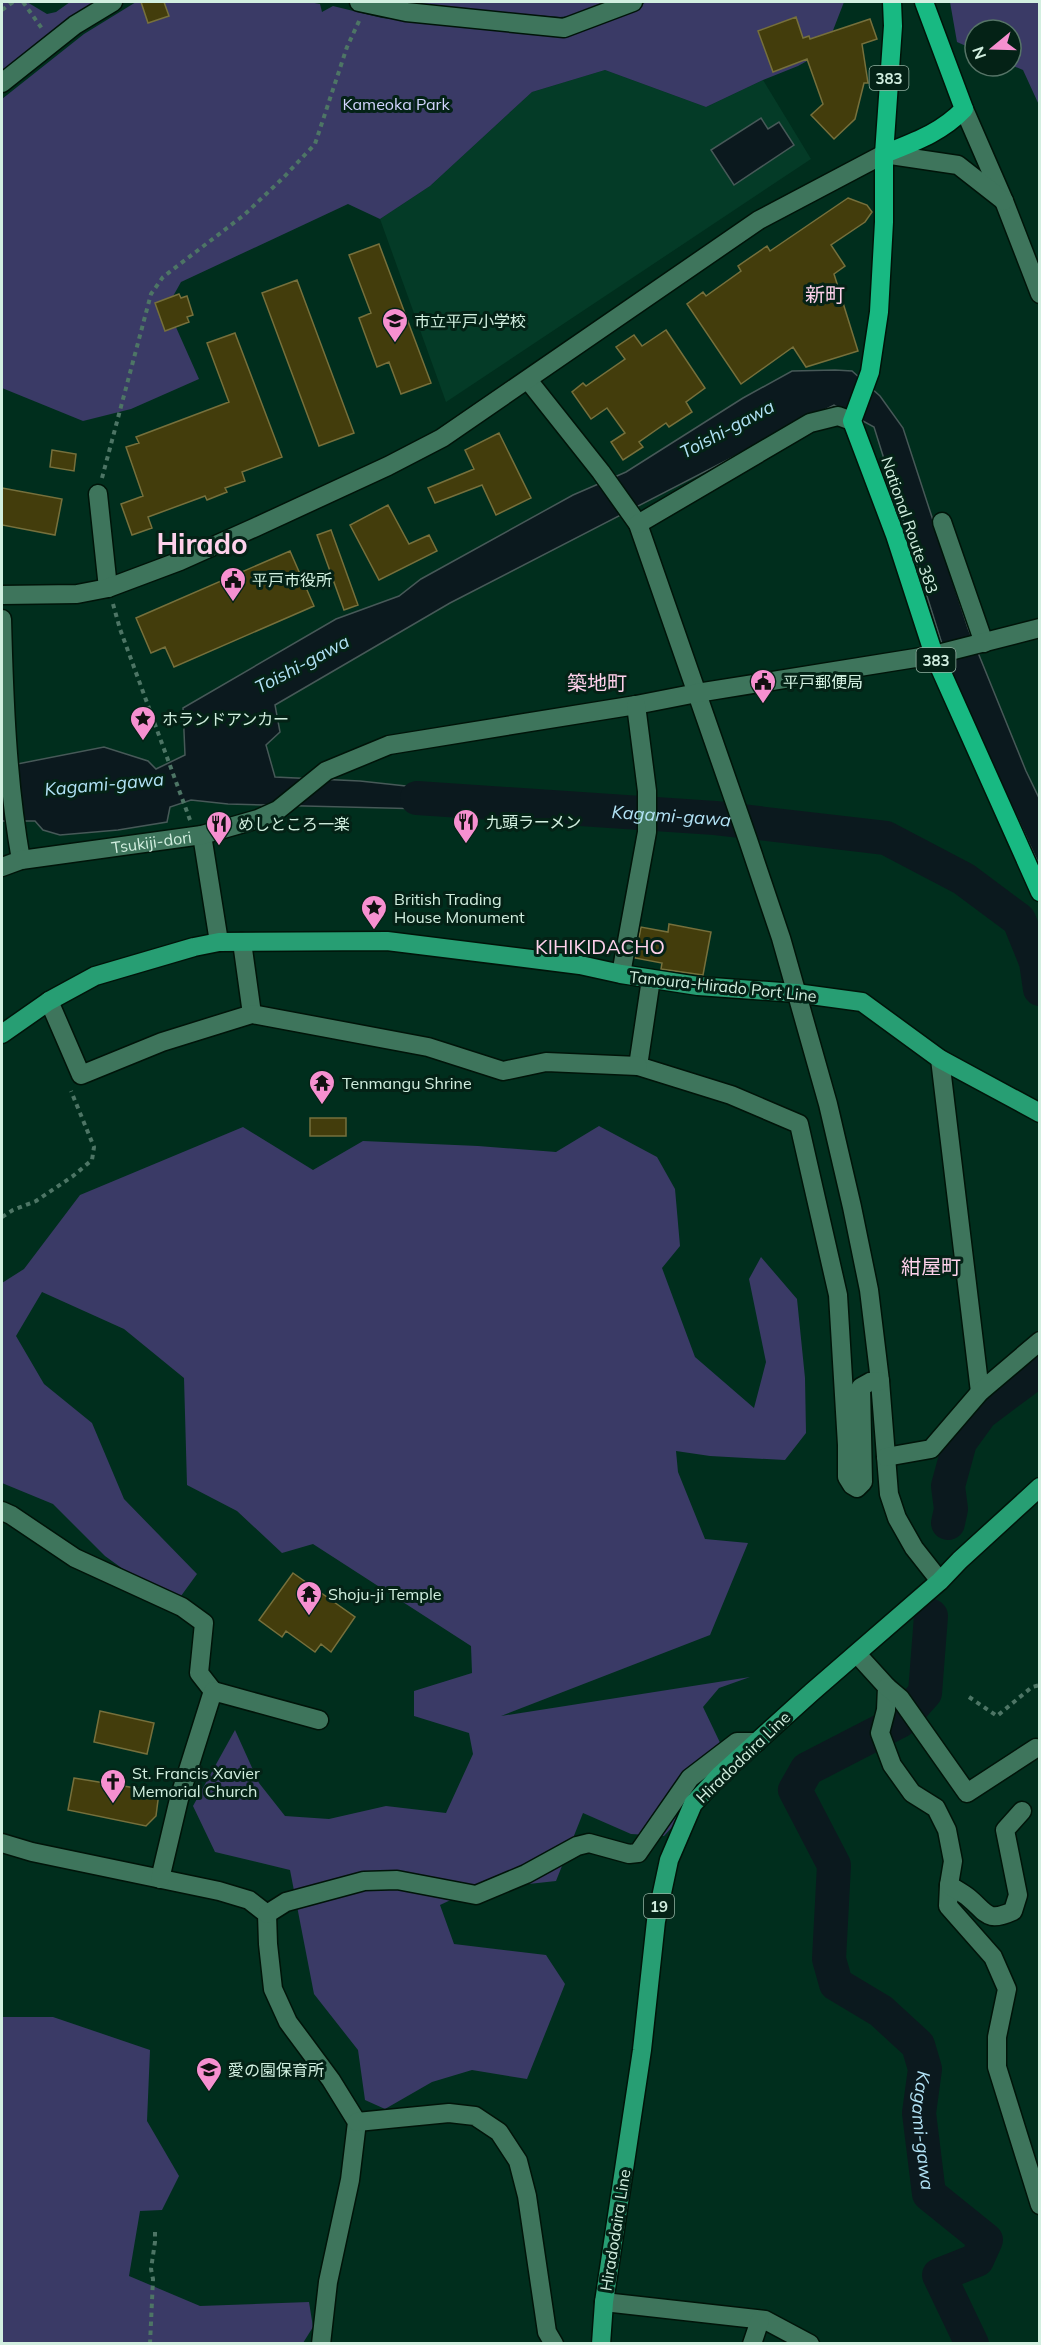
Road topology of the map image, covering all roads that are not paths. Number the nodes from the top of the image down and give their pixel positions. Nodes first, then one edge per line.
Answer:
1 (113, 2) edge
2 (633, 2) edge
3 (892, 2) edge
4 (924, 2) edge
5 (363, 3) edge
6 (2, 83) edge
7 (964, 109) junction
8 (884, 154) junction
9 (1004, 201) junction
10 (1040, 294) edge
11 (528, 380) junction
12 (852, 421) junction
13 (98, 494) road end
14 (942, 522) dead end
15 (638, 524) junction
16 (108, 588) junction
17 (2, 595) edge
18 (2, 619) edge
19 (1040, 628) edge
20 (980, 644) junction
21 (934, 655) junction
22 (697, 693) junction
23 (636, 705) junction
24 (202, 835) junction
25 (21, 860) junction
26 (2, 867) edge
27 (1040, 892) edge
28 (219, 942) junction
29 (242, 942) junction
30 (621, 974) junction
31 (651, 979) junction
32 (796, 993) junction
33 (49, 1001) junction
34 (252, 1014) junction
35 (2, 1034) edge
36 (940, 1059) junction
37 (638, 1066) junction
38 (1040, 1113) edge
39 (1040, 1341) edge
40 (880, 1381) junction
41 (981, 1392) junction
42 (886, 1457) junction
43 (1040, 1486) edge
44 (2, 1511) edge
45 (940, 1581) junction
46 (857, 1654) junction
47 (213, 1691) junction
48 (891, 1698) junction
49 (319, 1720) dead end
50 (757, 1742) junction
51 (1036, 1748) dead end
52 (1022, 1811) dead end
53 (2, 1843) edge
54 (160, 1879) junction
55 (948, 1885) junction
56 (267, 1914) junction
57 (357, 2122) junction
58 (1040, 2205) edge
59 (604, 2302) junction
60 (760, 2320) junction
61 (321, 2343) edge
62 (554, 2343) edge
63 (601, 2343) edge
64 (753, 2343) edge
65 (810, 2343) edge

1 - 6 street
2 - 5 street
3 - 8 highway, 383
4 - 7 highway
7 - 8 highway
7 - 9 street
8 - 9 street
8 - 11 street
8 - 12 highway, 383
9 - 10 street
11 - 15 street
11 - 16 street
12 - 15 street
12 - 21 highway, National Route 383 / 383
13 - 16 street
14 - 20 street
15 - 22 street
16 - 17 street
18 - 25 street
19 - 20 street, Tsukiji-dori
20 - 21 street, Tsukiji-dori
21 - 22 street, Tsukiji-dori
21 - 27 highway, National Route 383 / 383
22 - 23 street, Tsukiji-dori
22 - 32 street
23 - 24 street, Tsukiji-dori
23 - 30 street
24 - 25 street, Tsukiji-dori
24 - 28 street
25 - 26 street, Tsukiji-dori
28 - 29 main road, Tanoura-Hirado Port Line
28 - 33 main road, Tanoura-Hirado Port Line
29 - 30 main road, Tanoura-Hirado Port Line
29 - 34 street
30 - 31 main road, Tanoura-Hirado Port Line
31 - 32 main road, Tanoura-Hirado Port Line
31 - 37 street
32 - 36 main road, Tanoura-Hirado Port Line
32 - 40 street
33 - 34 street
33 - 35 main road, Tanoura-Hirado Port Line
34 - 37 street
36 - 38 main road, Tanoura-Hirado Port Line
36 - 41 street
37 - 40 street
39 - 41 street
40 - 42 street
41 - 42 street
42 - 45 street
43 - 45 main road, Hiradodaira Line / 19
44 - 47 street
45 - 46 main road, Hiradodaira Line / 19
46 - 48 street
46 - 50 main road, Hiradodaira Line / 19
47 - 49 street
47 - 54 street
48 - 51 street
48 - 55 street
50 - 56 street
50 - 59 main road, Hiradodaira Line / 19
52 - 55 street
53 - 54 street
54 - 56 street
55 - 58 street
56 - 57 street
57 - 61 street
57 - 62 street
59 - 60 street
59 - 63 main road, Hiradodaira Line / 19
60 - 64 street
60 - 65 street

